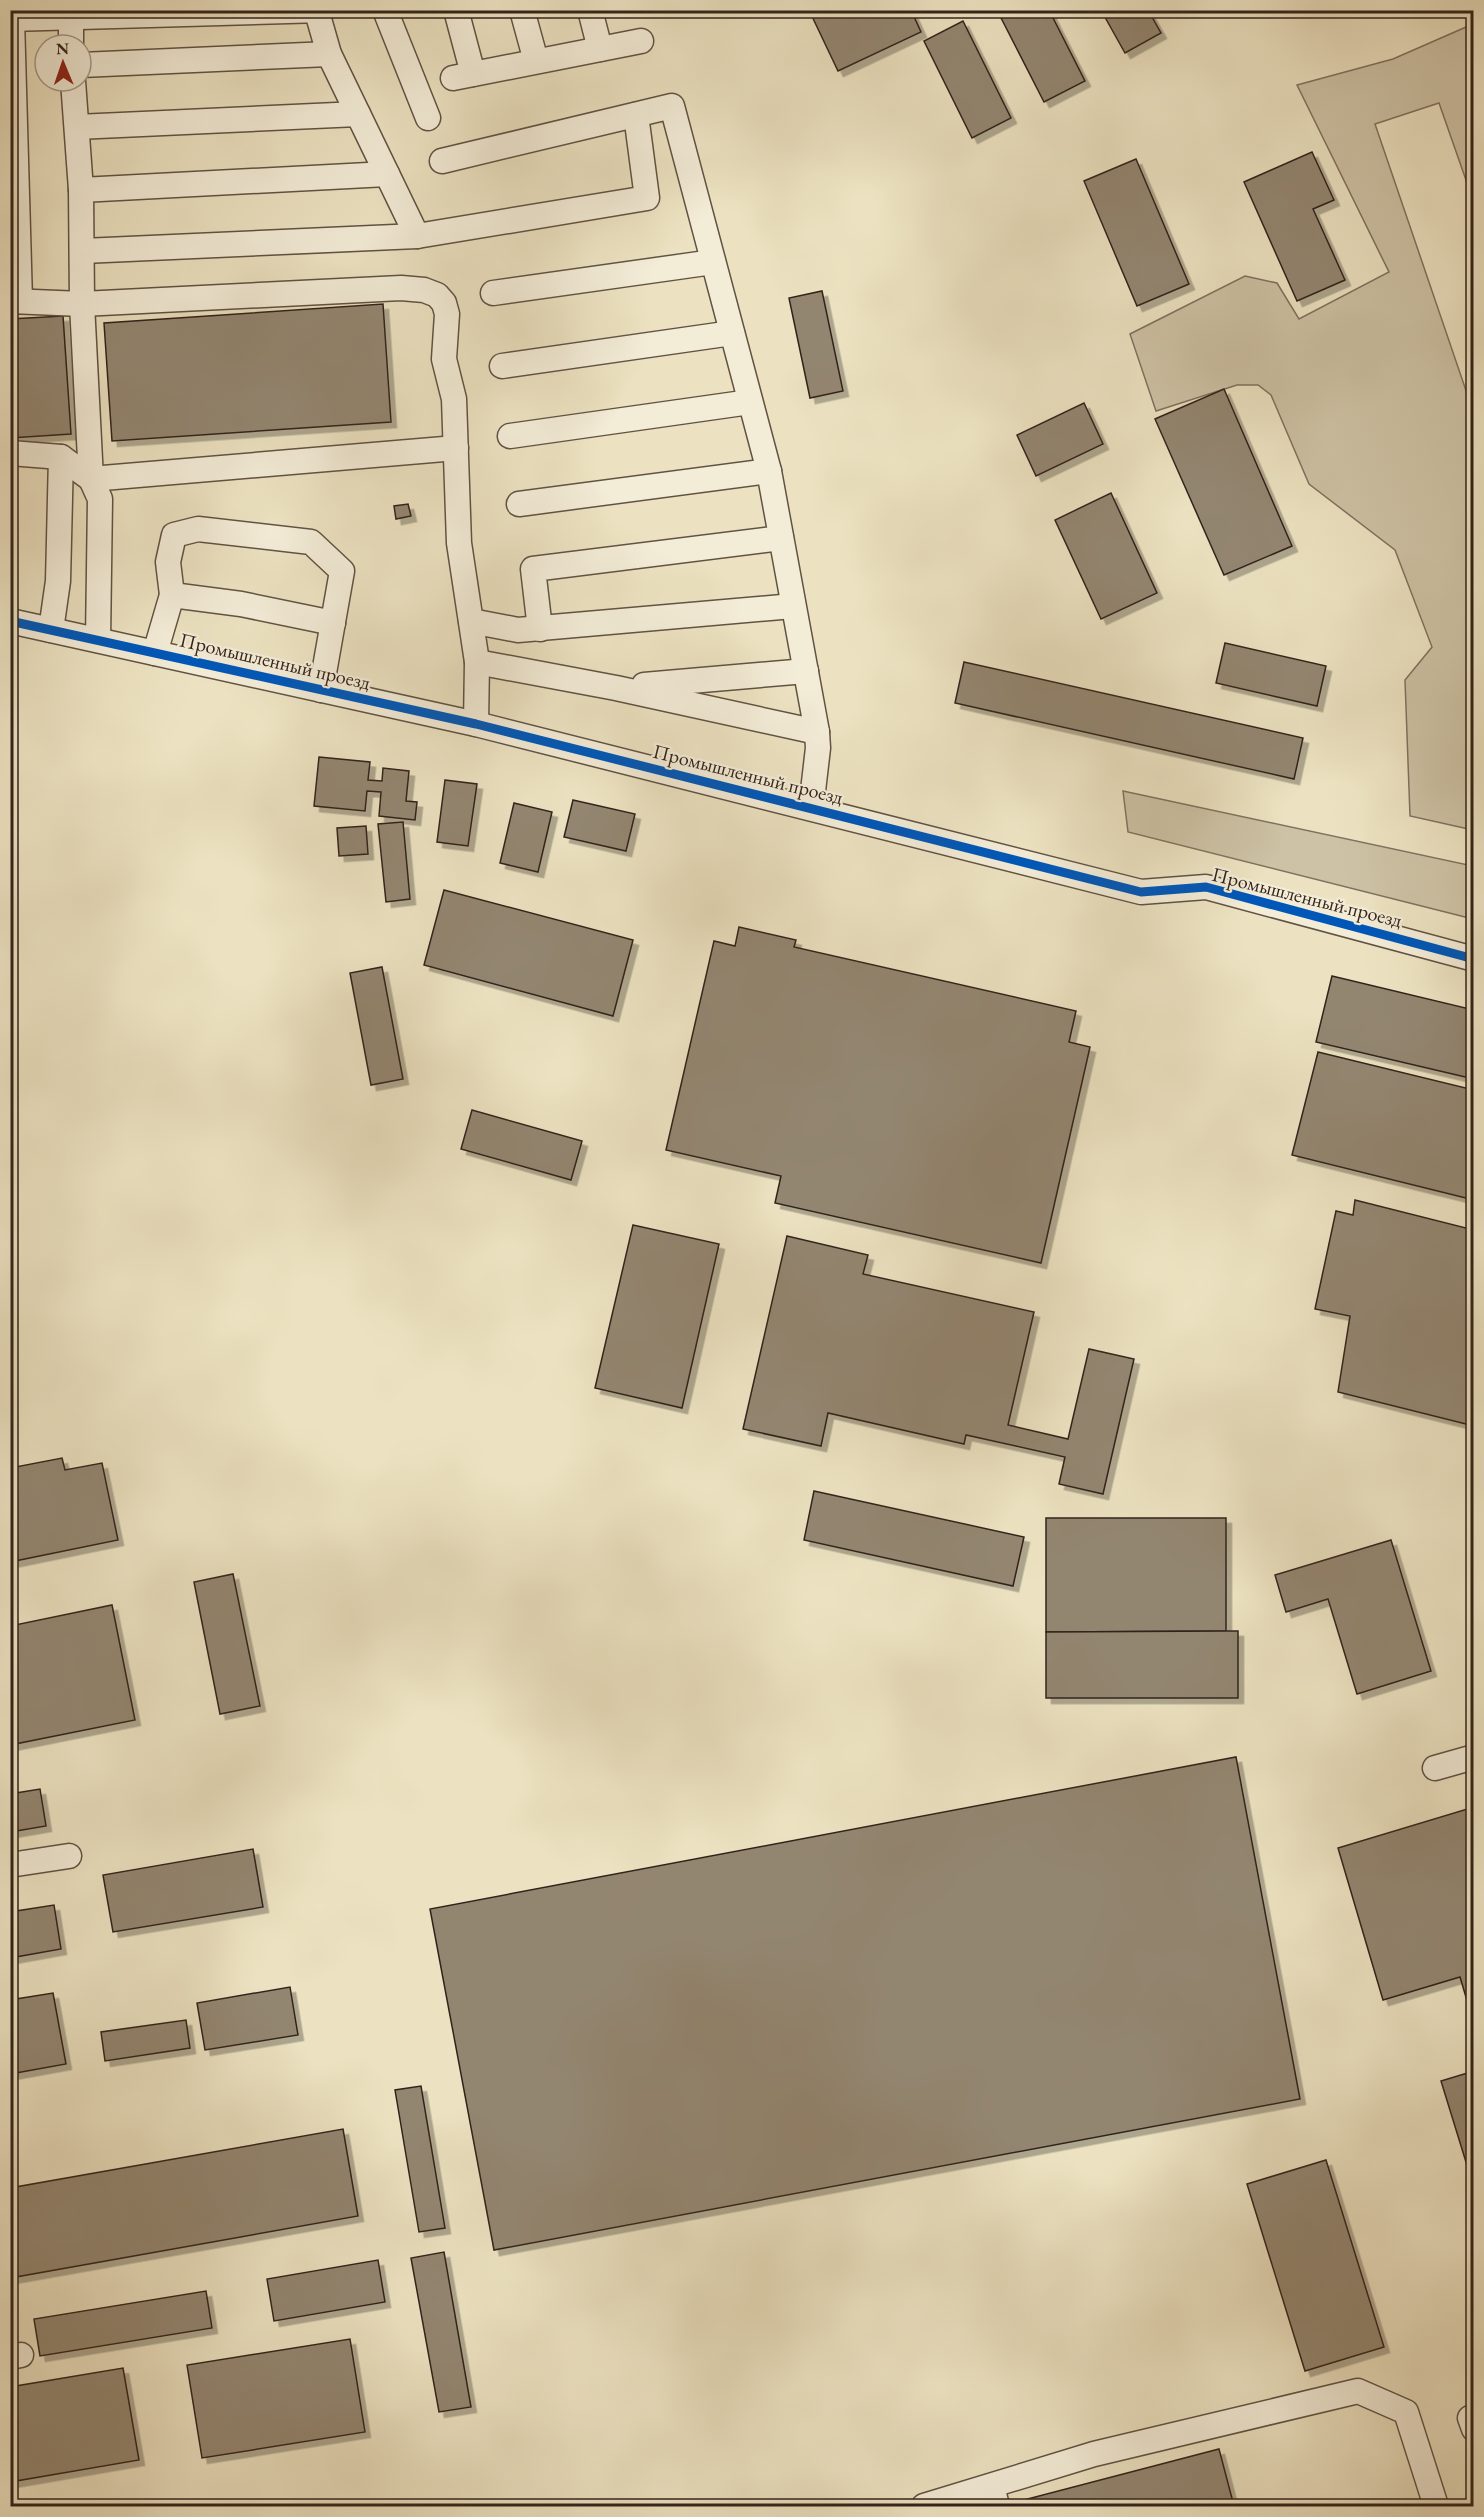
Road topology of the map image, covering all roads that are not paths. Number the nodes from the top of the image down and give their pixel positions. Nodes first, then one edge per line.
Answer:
1 (385, 10) edge
2 (456, 10) edge
3 (522, 10) edge
4 (590, 10) edge
5 (320, 11) edge
6 (11, 19) edge
7 (71, 19) junction
8 (71, 33) edge
9 (641, 41) dead end
10 (600, 48) junction
11 (329, 54) junction
12 (536, 62) junction
13 (93, 64) edge
14 (74, 93) edge
15 (358, 114) junction
16 (636, 115) junction
17 (428, 118) dead end
18 (77, 127) junction
19 (442, 161) dead end
20 (387, 174) junction
21 (81, 190) junction
22 (417, 236) junction
23 (83, 251) junction
24 (714, 262) junction
25 (493, 293) dead end
26 (15, 301) edge
27 (82, 304) junction
28 (732, 333) junction
29 (502, 366) dead end
30 (750, 402) junction
31 (510, 436) dead end
32 (456, 448) junction
33 (10, 453) edge
34 (61, 458) junction
35 (769, 471) junction
36 (91, 478) junction
37 (519, 504) dead end
38 (781, 538) junction
39 (172, 595) junction
40 (794, 606) junction
41 (10, 621) edge
42 (471, 621) junction
43 (333, 623) junction
44 (51, 630) junction
45 (529, 630) junction
46 (98, 640) junction
47 (155, 653) junction
48 (477, 662) junction
49 (511, 669) junction
50 (806, 671) junction
51 (616, 688) junction
52 (321, 690) junction
53 (477, 724) junction
54 (817, 732) junction
55 (811, 808) junction
56 (1473, 959) edge
57 (1473, 1757) edge
58 (1435, 1768) dead end
59 (69, 1856) dead end
60 (10, 1865) edge
61 (994, 2496) edge
62 (924, 2506) edge
63 (1436, 2506) edge

1 - 17 street
2 - 12 street
3 - 12 street
4 - 10 street
5 - 7 street
5 - 11 street
6 - 7 street
6 - 26 street
7 - 8 street
9 - 10 street
10 - 12 street
11 - 13 street
11 - 15 street
14 - 18 street
15 - 18 street
15 - 20 street
16 - 19 street
16 - 22 street
16 - 24 street
18 - 21 street
20 - 21 street
20 - 22 street
21 - 23 street
22 - 23 street
23 - 27 street
24 - 25 street
24 - 28 street
26 - 27 street
27 - 32 street
27 - 36 street
28 - 29 street
28 - 30 street
30 - 31 street
30 - 35 street
32 - 36 street
32 - 42 street
33 - 34 street
34 - 36 street
34 - 44 street
35 - 37 street
35 - 38 street
36 - 46 street
38 - 40 street
38 - 45 street
39 - 43 street
39 - 43 street
39 - 47 street
40 - 45 street
40 - 50 street
41 - 44 street, Промышленный проезд
42 - 45 street
42 - 48 street
43 - 52 street
44 - 46 street, Промышленный проезд
45 - 49 street
46 - 47 street, Промышленный проезд
47 - 52 street, Промышленный проезд
48 - 49 street
48 - 53 street
49 - 51 street
50 - 51 street
50 - 54 street
51 - 54 street
52 - 53 street, Промышленный проезд
53 - 55 street, Промышленный проезд
54 - 55 street
55 - 56 street, Промышленный проезд
57 - 58 street
59 - 60 street
61 - 62 street
61 - 63 street

